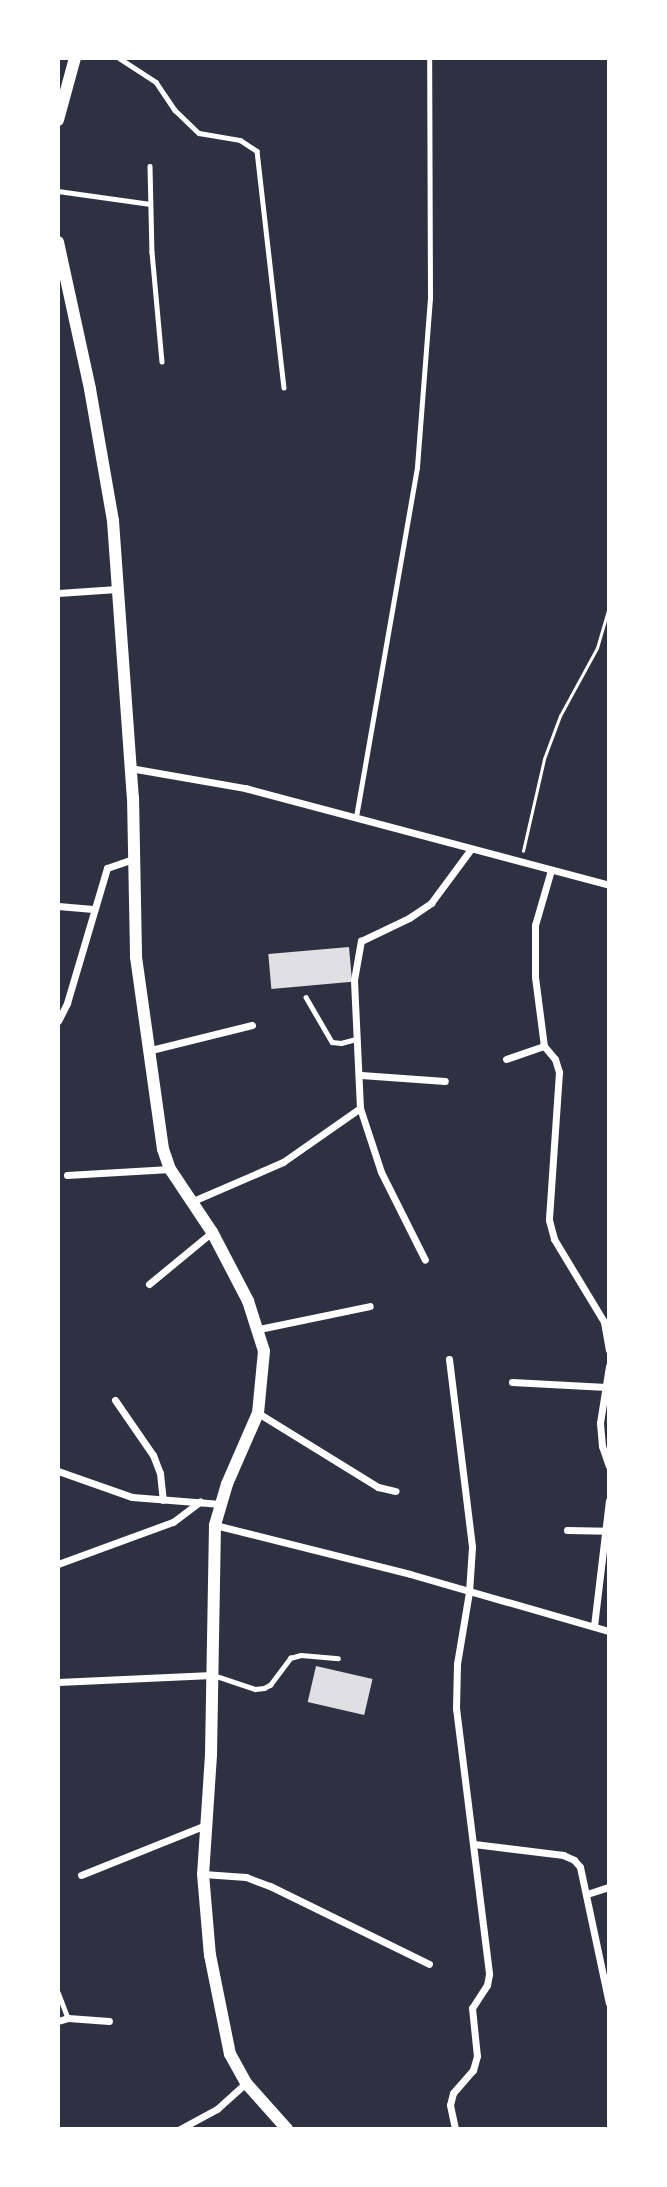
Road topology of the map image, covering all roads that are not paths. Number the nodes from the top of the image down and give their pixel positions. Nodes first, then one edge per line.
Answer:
1 (75, 58) edge
2 (119, 58) edge
3 (429, 58) edge
4 (58, 120) edge
5 (150, 166) dead end
6 (58, 191) edge
7 (150, 204) junction
8 (58, 242) edge
9 (162, 362) dead end
10 (284, 387) dead end
11 (117, 589) junction
12 (58, 593) edge
13 (130, 768) junction
14 (355, 818) junction
15 (471, 849) junction
16 (133, 859) junction
17 (551, 870) junction
18 (609, 885) edge
19 (58, 906) edge
20 (93, 909) junction
21 (306, 997) dead end
22 (58, 1021) edge
23 (252, 1025) dead end
24 (357, 1038) junction
25 (544, 1046) junction
26 (151, 1050) junction
27 (506, 1059) dead end
28 (361, 1075) junction
29 (445, 1081) dead end
30 (360, 1108) junction
31 (170, 1169) junction
32 (66, 1175) dead end
33 (193, 1200) junction
34 (212, 1232) junction
35 (425, 1260) dead end
36 (149, 1284) dead end
37 (370, 1306) dead end
38 (607, 1322) edge
39 (260, 1329) junction
40 (609, 1350) edge
41 (449, 1359) dead end
42 (609, 1366) edge
43 (512, 1382) dead end
44 (606, 1387) junction
45 (115, 1400) dead end
46 (258, 1413) junction
47 (609, 1466) edge
48 (58, 1471) edge
49 (396, 1491) dead end
50 (163, 1500) junction
51 (609, 1501) edge
52 (200, 1502) junction
53 (220, 1504) junction
54 (215, 1525) junction
55 (567, 1530) dead end
56 (606, 1531) junction
57 (58, 1564) edge
58 (469, 1592) junction
59 (594, 1626) junction
60 (609, 1631) edge
61 (338, 1658) dead end
62 (212, 1675) junction
63 (58, 1682) edge
64 (206, 1825) junction
65 (474, 1843) junction
66 (204, 1874) junction
67 (81, 1875) dead end
68 (609, 1887) edge
69 (587, 1894) junction
70 (429, 1964) dead end
71 (58, 1992) edge
72 (609, 2003) edge
73 (68, 2018) junction
74 (58, 2021) edge
75 (109, 2021) dead end
76 (246, 2084) junction
77 (180, 2129) edge
78 (287, 2129) edge
79 (455, 2129) edge

1 - 4 street
2 - 10 lane
3 - 14 lane
5 - 7 lane
6 - 7 lane
7 - 9 lane
8 - 11 street
11 - 12 street
11 - 13 street
13 - 14 street
13 - 16 street
14 - 15 street
15 - 17 street
15 - 24 street
16 - 20 street
16 - 26 street
17 - 18 street
17 - 25 street
19 - 20 street
20 - 22 street
21 - 24 lane
23 - 26 street
24 - 28 street
25 - 27 street
25 - 38 street
26 - 31 street
28 - 29 street
28 - 30 street
30 - 33 street
30 - 35 street
31 - 32 street
31 - 33 street
33 - 34 street
34 - 36 street
34 - 39 street
37 - 39 street
38 - 40 street
39 - 46 street
41 - 58 street
42 - 44 street
43 - 44 street
44 - 47 street
45 - 50 street
46 - 49 street
46 - 53 street
48 - 50 street
50 - 52 street
51 - 56 street
52 - 53 street
52 - 57 street
53 - 54 street
54 - 58 street
54 - 62 street
55 - 56 street
56 - 59 street
58 - 59 street
58 - 65 street
59 - 60 street
61 - 62 lane
62 - 63 street
62 - 64 street
64 - 66 street
64 - 67 street
65 - 69 street
65 - 79 street
66 - 70 street
66 - 76 street
68 - 69 street
69 - 72 street
71 - 73 lane
73 - 74 street
73 - 75 street
76 - 77 street
76 - 78 street

